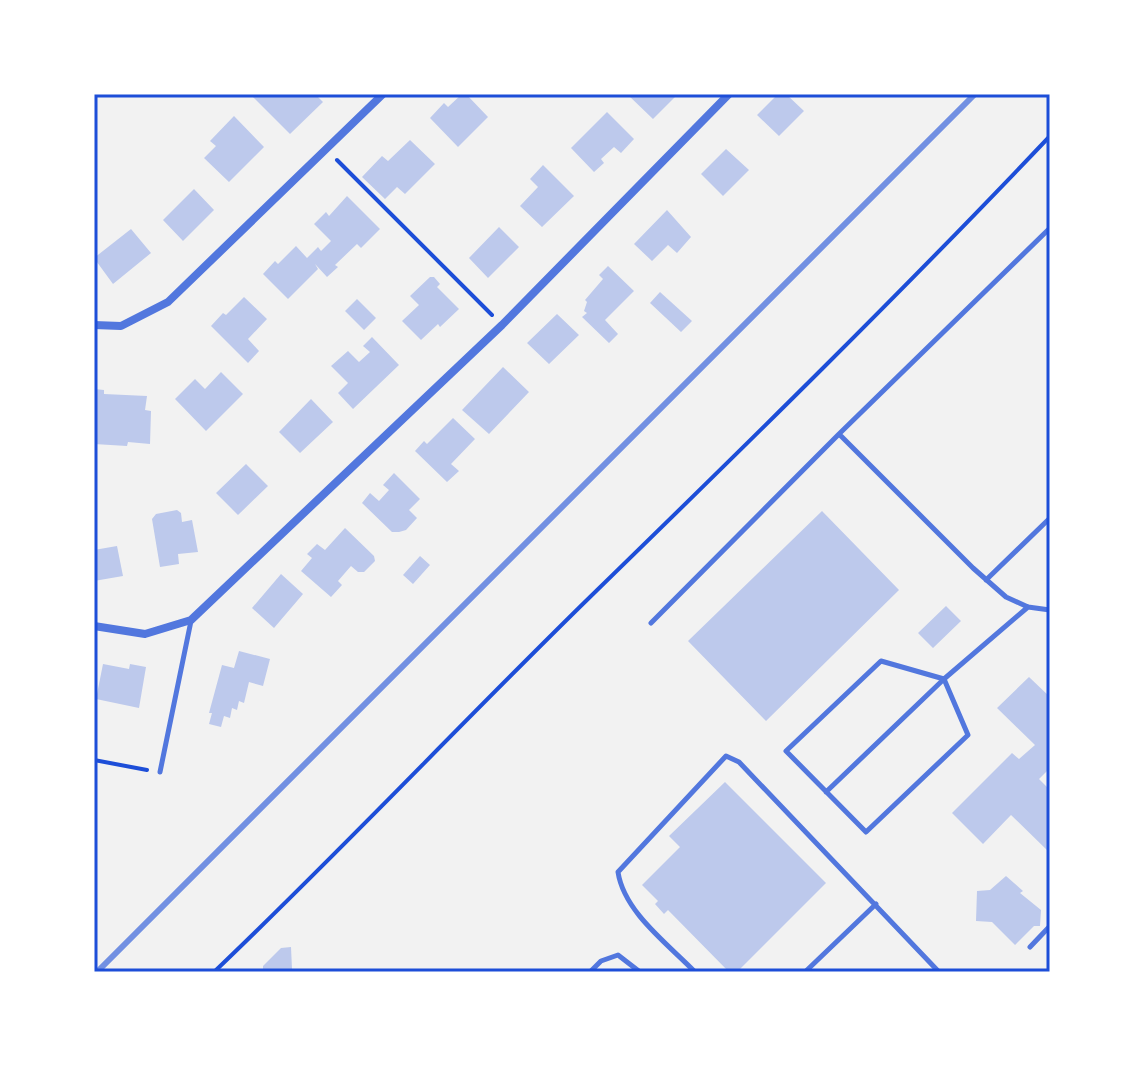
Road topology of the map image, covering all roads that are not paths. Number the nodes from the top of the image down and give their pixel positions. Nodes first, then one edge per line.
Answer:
1 (383, 94) edge
2 (729, 94) edge
3 (1050, 228) edge
4 (94, 325) edge
5 (839, 434) junction
6 (1050, 518) edge
7 (986, 580) junction
8 (1028, 607) junction
9 (1050, 610) edge
10 (191, 620) junction
11 (651, 623) dead end
12 (94, 626) edge
13 (944, 679) junction
14 (160, 772) road end
15 (826, 792) junction
16 (876, 904) junction
17 (1050, 926) edge
18 (1030, 947) dead end
19 (590, 972) edge
20 (640, 972) edge
21 (695, 972) edge
22 (805, 972) edge
23 (939, 972) edge

1 - 4 street
2 - 10 street
3 - 5 lane
5 - 7 lane
5 - 11 lane
6 - 7 lane
7 - 8 lane
8 - 9 lane
8 - 13 lane
10 - 12 street
10 - 14 lane
13 - 15 lane
13 - 15 lane
13 - 15 lane
16 - 21 lane
16 - 22 lane
16 - 23 lane
17 - 18 lane
19 - 20 lane

